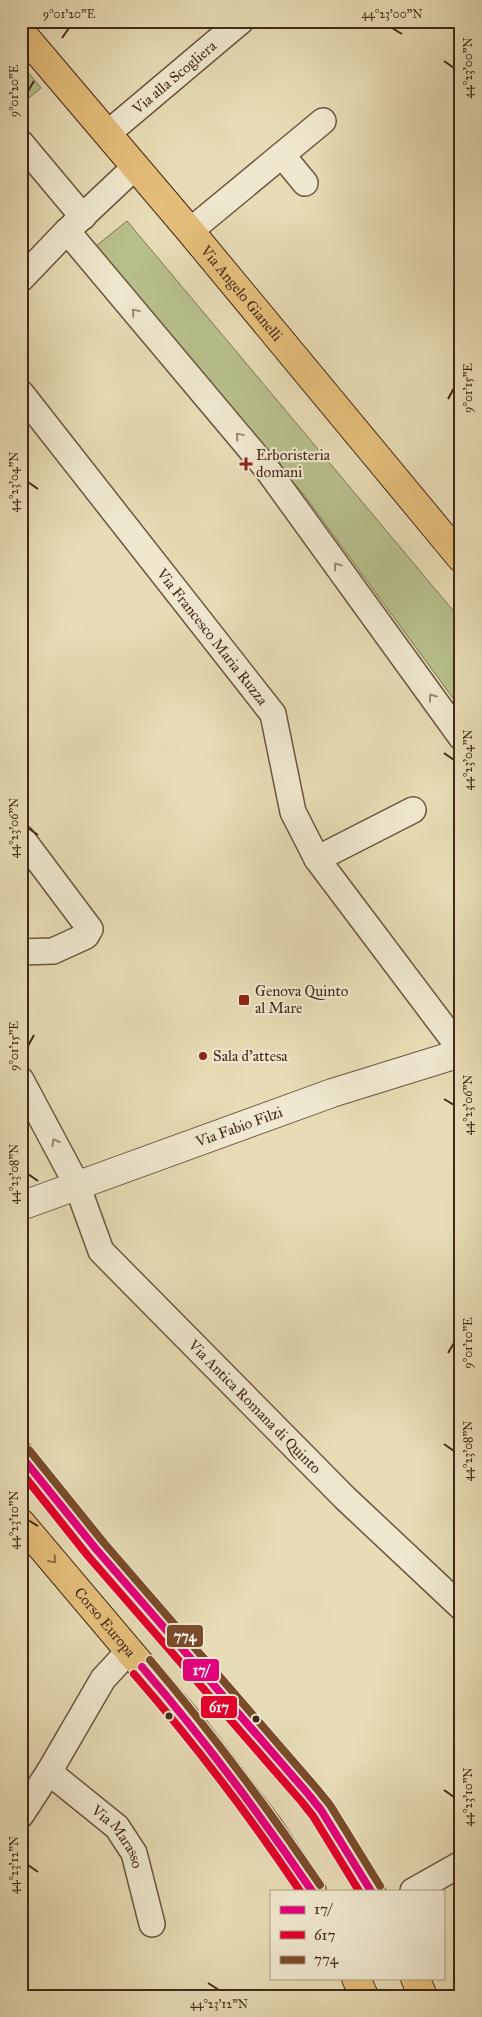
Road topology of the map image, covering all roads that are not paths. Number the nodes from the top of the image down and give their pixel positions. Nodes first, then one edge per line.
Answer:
1 (241, 21) edge
2 (21, 32) edge
3 (323, 121) dead end
4 (107, 134) junction
5 (21, 143) edge
6 (282, 154) junction
7 (136, 166) junction
8 (305, 183) dead end
9 (75, 224) junction
10 (190, 231) junction
11 (21, 279) edge
12 (21, 393) edge
13 (461, 558) edge
14 (461, 737) edge
15 (412, 810) dead end
16 (21, 837) edge
17 (317, 859) junction
18 (21, 952) edge
19 (461, 1051) edge
20 (21, 1080) edge
21 (77, 1185) junction
22 (21, 1206) edge
23 (21, 1456) edge
24 (21, 1523) edge
25 (461, 1608) edge
26 (128, 1652) junction
27 (49, 1772) junction
28 (21, 1815) edge
29 (461, 1864) edge
30 (311, 1890) edge
31 (370, 1890) edge
32 (415, 1890) edge
33 (152, 1924) dead end
34 (357, 1980) edge
35 (416, 1980) edge
36 (364, 1996) edge
37 (423, 1996) edge

1 - 4 street, Via alla Scogliera
2 - 4 main road, Via Angelo Gianelli
3 - 6 street
4 - 7 main road, Via Angelo Gianelli
5 - 9 street
6 - 8 street
6 - 10 street
7 - 9 street
7 - 10 main road, Via Angelo Gianelli
9 - 11 street
14 -> 9 street
10 - 13 main road, Via Angelo Gianelli
12 - 17 street, Via Francesco Maria Ruzza
15 - 17 street
16 - 18 street
17 - 19 street, Via Francesco Maria Ruzza
19 - 21 street, Via Fabio Filzi
21 -> 20 street, Via Antica Romana di Quinto
21 - 22 street, Via Fabio Filzi
21 - 25 street, Via Antica Romana di Quinto
23 - 31 main road
24 -> 26 main road, Corso Europa
26 - 27 street
26 - 30 main road, Corso Europa
27 - 28 street
27 - 33 street, Via Marasso
29 - 32 street
34 - 36 main road
35 - 37 main road

